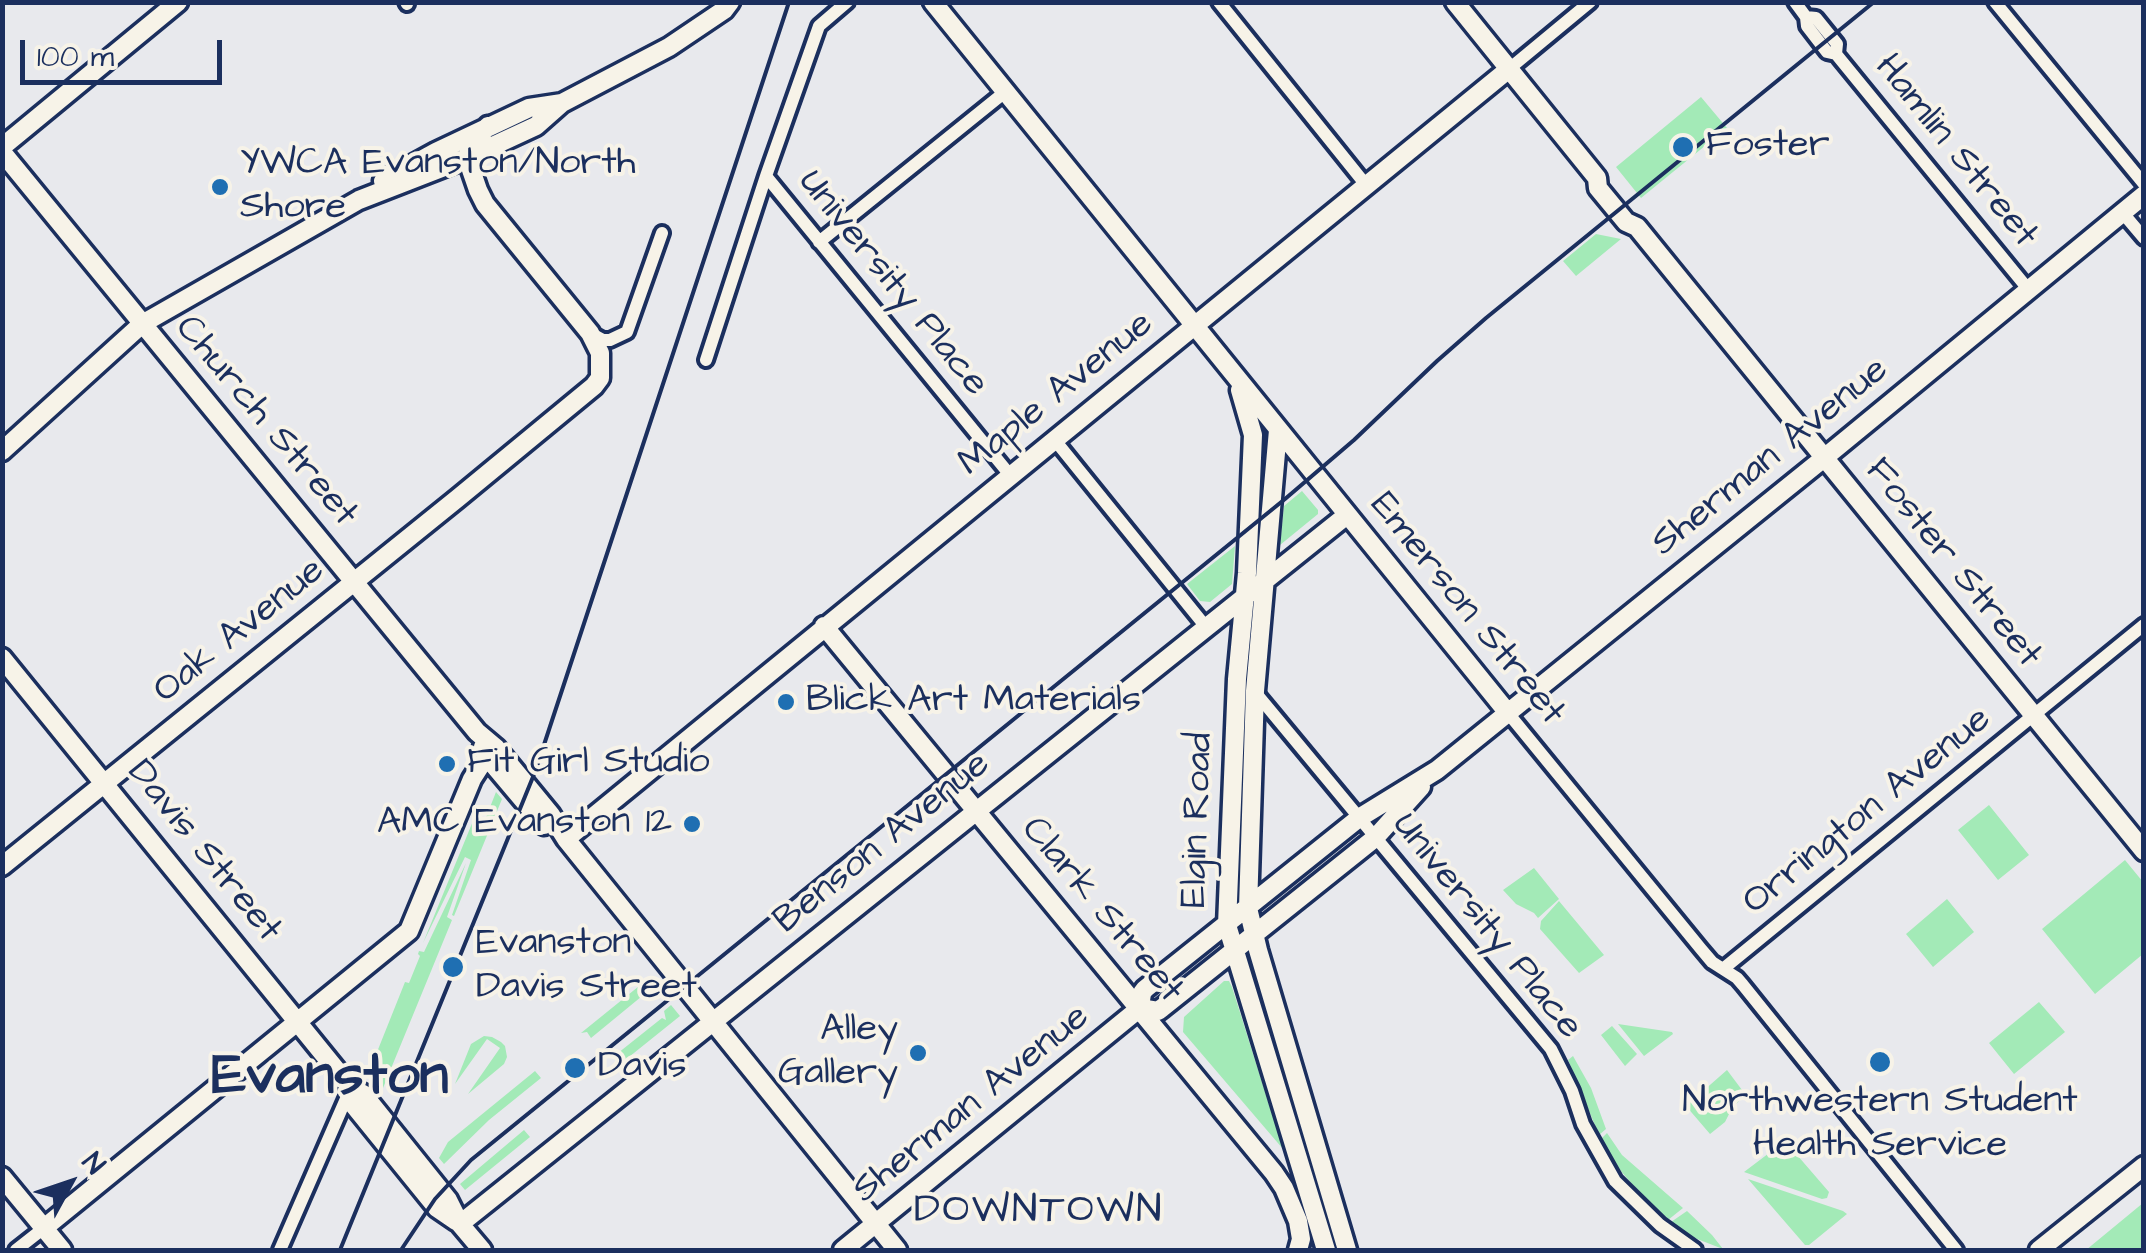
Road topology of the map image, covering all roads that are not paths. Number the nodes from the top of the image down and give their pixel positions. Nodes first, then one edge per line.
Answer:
1 (178, 2) edge
2 (847, 2) edge
3 (933, 2) edge
4 (1219, 2) edge
5 (1456, 2) edge
6 (1590, 2) edge
7 (1794, 2) edge
8 (1995, 2) edge
9 (730, 5) edge
10 (1509, 69) junction
11 (1005, 92) junction
12 (562, 104) junction
13 (488, 126) junction
14 (2, 150) edge
15 (467, 158) junction
16 (766, 176) junction
17 (2144, 184) edge
18 (1366, 185) junction
19 (2144, 195) edge
20 (358, 200) junction
21 (2122, 212) junction
22 (662, 233) dead end
23 (2144, 238) edge
24 (820, 242) junction
25 (2028, 289) junction
26 (142, 324) junction
27 (1193, 326) junction
28 (590, 333) junction
29 (706, 360) dead end
30 (1237, 380) junction
31 (1278, 430) junction
32 (1054, 439) junction
33 (2, 450) edge
34 (1824, 458) junction
35 (1010, 475) junction
36 (1347, 515) junction
37 (355, 581) junction
38 (1264, 581) junction
39 (1244, 596) junction
40 (2144, 625) edge
41 (824, 626) junction
42 (1206, 627) junction
43 (2, 658) edge
44 (1254, 691) junction
45 (1508, 713) junction
46 (2033, 715) junction
47 (477, 732) junction
48 (488, 758) junction
49 (1437, 770) junction
50 (106, 783) junction
51 (977, 811) junction
52 (1359, 818) junction
53 (566, 838) junction
54 (1376, 838) junction
55 (2144, 851) edge
56 (2, 866) edge
57 (1248, 908) junction
58 (1227, 925) junction
59 (1254, 934) junction
60 (1233, 950) junction
61 (1723, 969) junction
62 (1140, 1008) junction
63 (299, 1022) junction
64 (714, 1022) junction
65 (1158, 1031) junction
66 (1110, 1035) junction
67 (352, 1088) junction
68 (2144, 1166) edge
69 (2, 1177) edge
70 (460, 1224) junction
71 (877, 1224) junction
72 (44, 1228) junction
73 (16, 1250) edge
74 (62, 1250) edge
75 (280, 1250) edge
76 (482, 1250) edge
77 (843, 1250) edge
78 (897, 1250) edge
79 (1298, 1250) edge
80 (1326, 1250) edge
81 (1346, 1250) edge
82 (1695, 1250) edge
83 (1956, 1250) edge
84 (2039, 1250) edge

1 - 14 street
2 - 16 street
3 - 11 street, Emerson Street
4 - 18 street
5 - 10 street, Foster Street
6 - 10 street, Maple Avenue
7 - 25 street, Hamlin Street
8 - 17 street
9 - 12 street
10 - 18 street, Maple Avenue
10 - 34 street, Foster Street
11 - 24 street
11 - 27 street, Emerson Street
12 - 13 street
12 - 15 street
13 - 15 street
13 - 20 street
14 - 26 street, Church Street
15 - 20 street
15 - 28 street
16 - 24 street, University Place
16 - 29 street
18 - 27 street, Maple Avenue
19 - 21 street, Sherman Avenue
20 - 26 street
21 - 23 street
21 - 25 street, Sherman Avenue
22 - 28 street
24 - 35 street, University Place
25 - 34 street, Sherman Avenue
26 - 33 street
26 - 37 street, Church Street
27 - 30 street, Emerson Street
27 - 32 street, Maple Avenue
28 - 37 street, Oak Avenue
30 - 31 street, Emerson Street
30 - 39 street, Elgin Road
31 - 36 street, Emerson Street
31 - 38 street, Elgin Road
32 - 35 street, Maple Avenue
32 - 42 street
34 - 45 street, Sherman Avenue
34 - 46 street, Foster Street
35 - 41 street, Maple Avenue
36 - 38 street, Benson Avenue
36 - 45 street, Emerson Street
37 - 47 street, Church Street
37 - 50 street, Oak Avenue
38 - 39 street, Benson Avenue
38 - 44 street, Elgin Road
39 - 42 street, Benson Avenue
39 - 58 street, Elgin Road
40 - 46 street, Orrington Avenue
41 - 51 street, Clark Street
41 - 53 street, Maple Avenue
42 - 51 street, Benson Avenue
43 - 50 street, Davis Street
44 - 52 street, University Place
44 - 57 street, Elgin Road
45 - 49 street, Sherman Avenue
45 - 61 street, Emerson Street
46 - 55 street, Foster Street
46 - 61 street, Orrington Avenue
47 - 48 street, Church Street
47 - 53 street, Church Street
48 - 53 street, Church Street
48 - 63 street
49 - 52 street, Sherman Avenue
49 - 54 street, Sherman Avenue
50 - 56 street, Oak Avenue
50 - 63 street, Davis Street
51 - 62 street, Clark Street
51 - 64 street, Benson Avenue
52 - 54 street, University Place
52 - 57 street, Sherman Avenue
53 - 64 street, Church Street
54 - 59 street, Sherman Avenue
54 - 82 street, University Place
57 - 58 street, Sherman Avenue
57 - 59 street, Elgin Road
58 - 60 street, Elgin Road
58 - 62 street, Sherman Avenue
59 - 60 street, Sherman Avenue
59 - 81 street, Elgin Road
60 - 62 street, Sherman Avenue
60 - 80 street, Elgin Road
61 - 83 street, Emerson Street
62 - 65 street, Clark Street
62 - 66 street, Sherman Avenue
63 - 67 street, Davis Street
63 - 72 street
64 - 70 street, Benson Avenue
64 - 71 street, Church Street
65 - 66 street
65 - 79 street, Clark Street
66 - 71 street, Sherman Avenue
67 - 70 street, Davis Street
67 - 75 street
68 - 84 street
69 - 72 street
70 - 76 street, Davis Street
71 - 77 street, Sherman Avenue
71 - 78 street, Church Street
72 - 73 street
72 - 74 street

